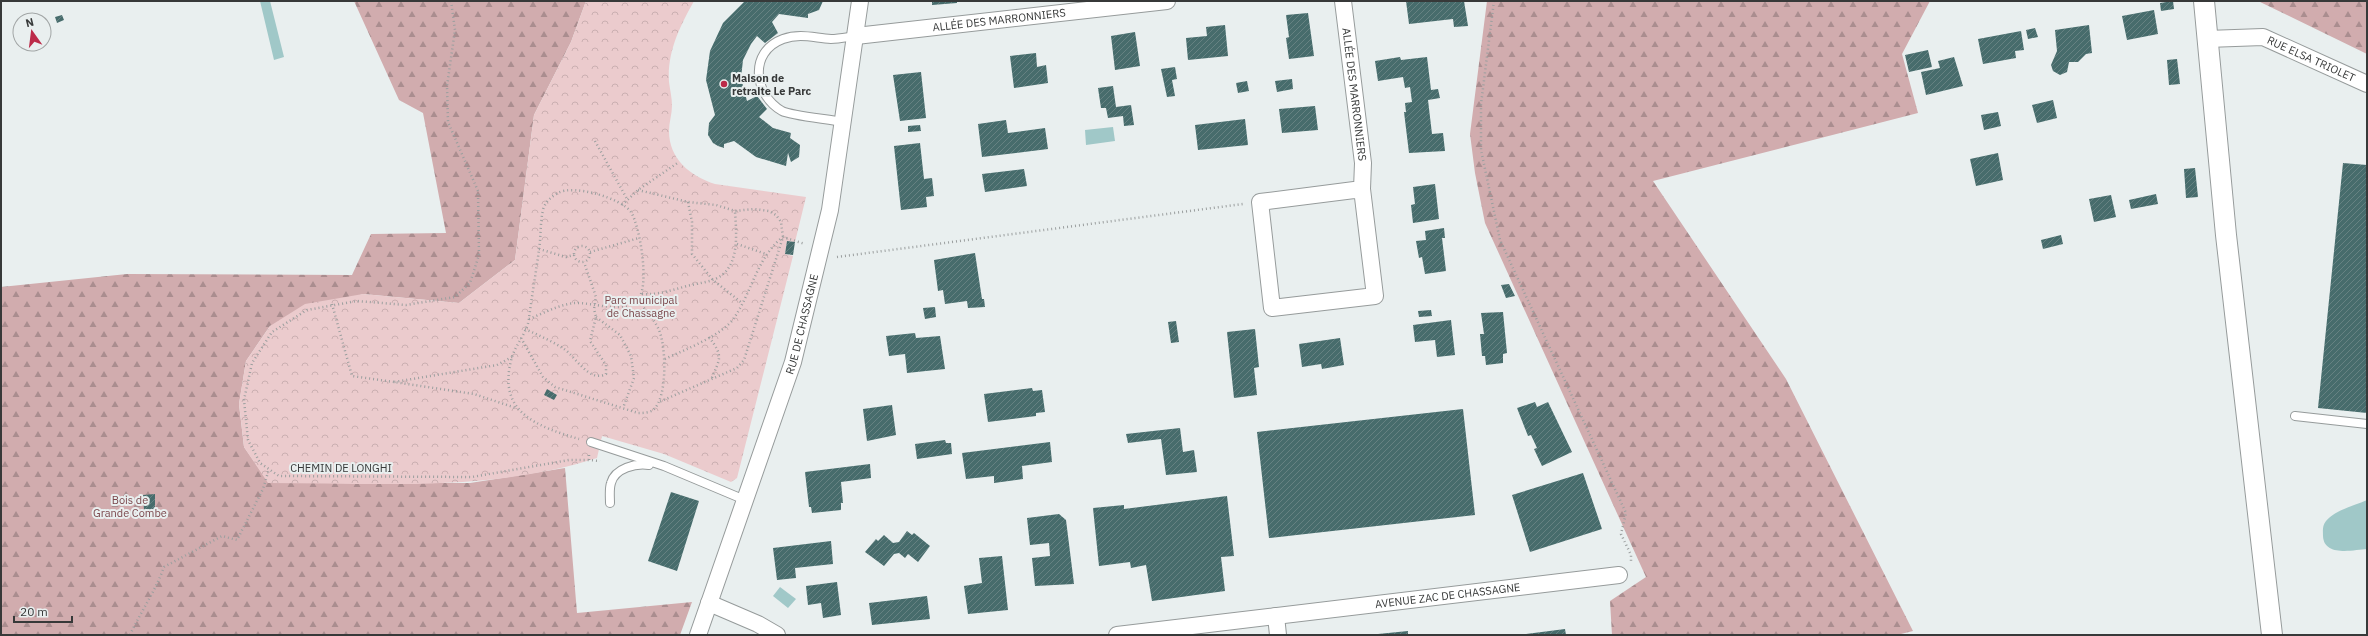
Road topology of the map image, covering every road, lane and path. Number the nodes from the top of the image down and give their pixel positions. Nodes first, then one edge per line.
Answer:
1 (451, 1) edge
2 (860, 1) edge
3 (1167, 1) edge
4 (1343, 1) edge
5 (1494, 1) edge
6 (2204, 1) edge
7 (856, 36) junction
8 (2207, 39) junction
9 (2367, 84) edge
10 (843, 122) junction
11 (595, 141) dead end
12 (679, 162) dead end
13 (1362, 189) junction
14 (638, 190) junction
15 (627, 199) junction
16 (688, 202) junction
17 (1260, 202) junction
18 (622, 205) junction
19 (735, 211) junction
20 (783, 237) junction
21 (638, 238) junction
22 (737, 244) junction
23 (539, 249) junction
24 (821, 250) junction
25 (590, 252) junction
26 (766, 254) junction
27 (574, 256) junction
28 (584, 262) junction
29 (713, 280) junction
30 (642, 294) junction
31 (637, 300) junction
32 (742, 303) junction
33 (332, 304) junction
34 (595, 304) junction
35 (596, 317) junction
36 (529, 320) junction
37 (525, 329) junction
38 (709, 337) junction
39 (521, 338) junction
40 (512, 357) junction
41 (665, 359) junction
42 (711, 380) junction
43 (394, 382) junction
44 (659, 402) junction
45 (516, 408) junction
46 (623, 408) junction
47 (2295, 416) dead end
48 (2367, 424) edge
49 (591, 442) junction
50 (619, 452) junction
51 (588, 460) junction
52 (664, 466) junction
53 (269, 469) junction
54 (745, 500) junction
55 (610, 503) dead end
56 (1619, 575) joint
57 (709, 603) junction
58 (1276, 616) junction
59 (130, 635) edge
60 (698, 635) edge
61 (777, 635) edge
62 (1117, 635) edge
63 (1278, 635) edge
64 (2272, 635) edge

1 - 33 path, CHEMIN DE LONGHI
2 - 7 street, RUE DE CHASSAGNE
3 - 7 street, ALLÉE DES MARRONNIERS
4 - 13 street, ALLÉE DES MARRONNIERS
5 - 56 path
6 - 8 street
7 - 10 street, RUE DE CHASSAGNE
7 - 10 lane
8 - 9 street, RUE ELSA TRIOLET
8 - 64 street
10 - 24 street, RUE DE CHASSAGNE
11 - 15 path
12 - 14 path
13 - 17 street
13 - 17 street, ALLÉE DES MARRONNIERS
14 - 15 path
14 - 16 path
15 - 18 path
16 - 19 path
16 - 29 path
17 - 24 path
18 - 21 path
18 - 23 path
19 - 20 path
19 - 22 path
20 - 24 path
20 - 26 path
20 - 42 path
21 - 25 path
21 - 30 path
22 - 26 path
22 - 29 path
23 - 27 path
23 - 36 path
24 - 54 street, RUE DE CHASSAGNE
25 - 27 path
25 - 28 path
26 - 32 path
27 - 28 path
28 - 34 path
29 - 30 path
29 - 32 path
30 - 31 path
31 - 34 path
31 - 41 path
32 - 38 path
33 - 43 path
33 - 53 path, CHEMIN DE LONGHI
34 - 35 path
34 - 36 path
35 - 37 path
35 - 46 path
36 - 37 path
37 - 39 path
38 - 41 path
38 - 42 path
39 - 40 path
39 - 46 path
40 - 43 path
40 - 45 path
41 - 44 path
42 - 44 path
43 - 45 path
44 - 46 path
45 - 49 path
47 - 48 lane
49 - 50 lane
49 - 51 path
50 - 51 path, CHEMIN DE LONGHI
50 - 52 lane
51 - 53 path, CHEMIN DE LONGHI
52 - 54 lane
52 - 55 lane
53 - 59 path
54 - 57 street, RUE DE CHASSAGNE
56 - 58 street, AVENUE ZAC DE CHASSAGNE
57 - 60 street, RUE DE CHASSAGNE
57 - 61 street
58 - 62 street, AVENUE ZAC DE CHASSAGNE
58 - 63 street

